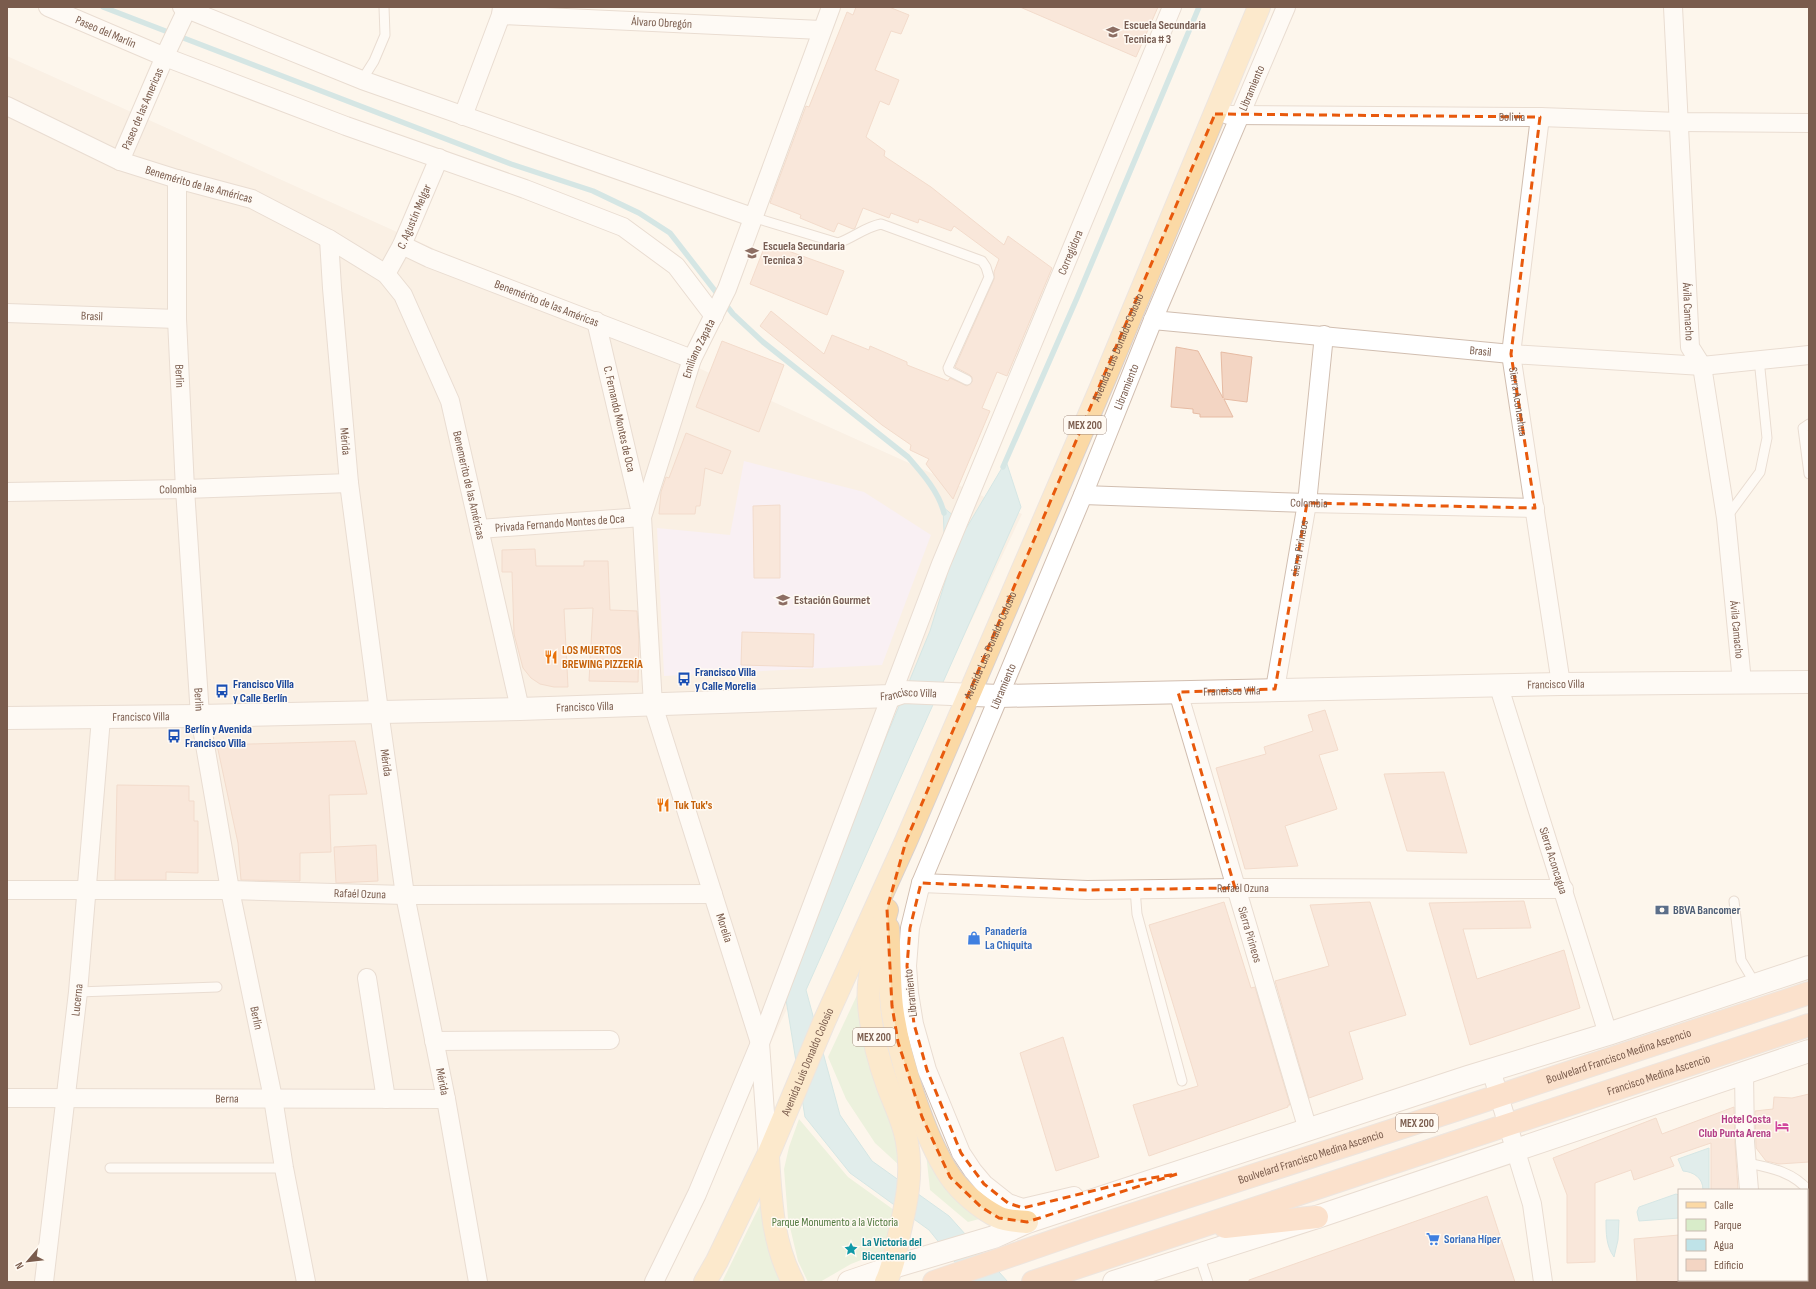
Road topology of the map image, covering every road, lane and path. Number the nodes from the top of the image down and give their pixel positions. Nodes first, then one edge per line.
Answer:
1 (48, 7) edge
2 (384, 7) edge
3 (831, 7) edge
4 (1172, 7) edge
5 (1259, 7) edge
6 (1286, 7) edge
7 (1673, 7) edge
8 (185, 8) edge
9 (502, 11) edge
10 (821, 30) junction
11 (167, 52) junction
12 (362, 80) junction
13 (7, 106) edge
14 (1215, 114) junction
15 (1239, 115) junction
16 (463, 116) junction
17 (1540, 117) junction
18 (1679, 122) junction
19 (1809, 123) edge
20 (439, 158) junction
21 (120, 161) junction
22 (177, 179) junction
23 (752, 217) junction
24 (329, 239) junction
25 (402, 245) junction
26 (386, 274) junction
27 (716, 311) junction
28 (7, 313) edge
29 (177, 319) junction
30 (1153, 320) junction
31 (596, 322) junction
32 (1324, 335) junction
33 (1511, 354) junction
34 (1809, 355) edge
35 (692, 359) junction
36 (1759, 359) junction
37 (1702, 366) junction
38 (1105, 378) junction
39 (967, 380) dead end
40 (1128, 384) junction
41 (1809, 424) edge
42 (1809, 474) edge
43 (349, 483) junction
44 (185, 489) junction
45 (7, 492) edge
46 (1083, 495) junction
47 (1307, 503) junction
48 (1535, 508) junction
49 (642, 517) junction
50 (1726, 518) junction
51 (478, 529) junction
52 (1742, 682) junction
53 (1809, 682) edge
54 (1562, 684) junction
55 (1499, 687) junction
56 (1275, 689) junction
57 (1178, 692) junction
58 (897, 694) junction
59 (969, 695) junction
60 (999, 696) junction
61 (653, 705) junction
62 (520, 709) junction
63 (379, 711) junction
64 (200, 716) junction
65 (7, 718) edge
66 (101, 718) junction
67 (906, 841) junction
68 (921, 883) junction
69 (1235, 888) junction
70 (1564, 888) junction
71 (1135, 889) junction
72 (7, 890) edge
73 (86, 890) junction
74 (230, 890) junction
75 (713, 894) junction
76 (405, 895) junction
77 (1734, 901) dead end
78 (887, 909) junction
79 (1809, 967) edge
80 (367, 978) dead end
81 (1756, 985) junction
82 (217, 987) dead end
83 (78, 992) junction
84 (1809, 993) edge
85 (1809, 1025) edge
86 (1608, 1034) junction
87 (610, 1040) dead end
88 (434, 1041) junction
89 (760, 1043) junction
90 (1809, 1051) edge
91 (1491, 1070) junction
92 (1744, 1072) junction
93 (1182, 1081) dead end
94 (1499, 1096) junction
95 (7, 1098) edge
96 (65, 1098) junction
97 (273, 1098) junction
98 (386, 1099) junction
99 (446, 1099) junction
100 (1507, 1124) junction
101 (1308, 1130) junction
102 (1515, 1149) junction
103 (768, 1156) junction
104 (1748, 1163) junction
105 (110, 1168) dead end
106 (284, 1168) junction
107 (1177, 1174) junction
108 (1749, 1189) edge
109 (1807, 1189) edge
110 (1317, 1217) junction
111 (1028, 1222) junction
112 (1182, 1232) junction
113 (1199, 1255) junction
114 (892, 1266) edge
115 (942, 1279) edge
116 (1035, 1281) edge
117 (44, 1282) edge
118 (306, 1282) edge
119 (478, 1282) edge
120 (654, 1282) edge
121 (705, 1282) edge
122 (793, 1282) edge
123 (849, 1282) edge
124 (1114, 1282) edge
125 (1208, 1282) edge
126 (1543, 1282) edge

1 - 11 street, Paseo del Marlin
2 - 12 lane
3 - 10 street, Emiliano Zapata
4 - 58 street, Corregidora
5 - 14 main road, Avenida Luis Donaldo Colosio / MEX 200
6 - 15 street, Libramiento
7 - 18 street, Ávila Camacho
8 - 11 street, Paseo de las Americas
8 - 12 street
9 - 10 street, Álvaro Obregón
9 - 16 street
10 - 23 street, Emiliano Zapata
11 - 20 street, Paseo del Marlin
11 - 21 street, Paseo de las Americas
12 - 16 street
13 - 21 street, Benemérito de las Américas
14 - 15 street, Bolivia
14 - 38 main road, Avenida Luis Donaldo Colosio / MEX 200
15 - 17 street, Bolivia
15 - 30 street, Libramiento
16 - 23 street
17 - 18 street, Bolivia
17 - 33 street, Sierra Aconcahua
18 - 19 street, Bolivia
18 - 37 street, Ávila Camacho
20 - 25 street, C. Agustín Melgar
20 - 27 street, Paseo del Marlin
21 - 22 street, Benemérito de las Américas
22 - 24 street, Benemérito de las Américas
22 - 29 street, Berlin
23 - 27 street, Emiliano Zapata
23 - 39 lane
24 - 26 street, Benemérito de las Américas
24 - 43 street, Mérida
25 - 26 street, C. Agustín Melgar
25 - 31 street, Benemérito de las Américas
26 - 51 street, Benemerito de las Américas
27 - 35 street, Emiliano Zapata
28 - 29 street, Brasil
29 - 44 street, Berlin
30 - 32 street, Brasil
30 - 40 street, Libramiento
31 - 35 street, Benemérito de las Américas
31 - 49 street, C. Fernando Montes de Oca
32 - 33 street, Brasil
32 - 47 street, sierra Pirineos
33 - 37 street, Brasil
33 - 48 street, Sierra Aconcahua
34 - 36 street, Brasil
35 - 49 street, Emiliano Zapata
36 - 37 street, Brasil
36 - 50 lane
37 - 50 street, Ávila Camacho
38 - 40 street
38 - 59 main road, Avenida Luis Donaldo Colosio / MEX 200
40 - 46 street, Libramiento
41 - 42 lane
43 - 44 street, Colombia
43 - 63 street, Mérida
44 - 45 street, Colombia
44 - 64 street, Berlin
46 - 47 street, Colombia
46 - 60 street, Libramiento
47 - 48 street, Colombia
47 - 56 street, sierra Pirineos
48 - 54 street, Sierra Aconcahua
49 - 51 street, Privada Fernando Montes de Oca
49 - 61 street, Emiliano Zapata
50 - 52 street, Ávila Camacho
51 - 62 street, Benemerito de las Américas
52 - 53 street, Francisco Villa
52 - 54 street, Francisco Villa
54 - 55 street, Francisco Villa
55 - 56 street, Francisco Villa
55 - 70 street, Sierra Aconcagua
56 - 57 street, Francisco Villa
57 - 60 street, Francisco Villa
57 - 69 street, Sierra Pirineos
58 - 59 street, Francisco Villa
58 - 61 street, Francisco Villa
58 - 89 street, Corregidora
59 - 60 street, Francisco Villa
59 - 67 main road, Avenida Luis Donaldo Colosio / MEX 200
60 - 68 street, Libramiento
61 - 62 street, Francisco Villa
61 - 75 street, Morelia
62 - 63 street, Francisco Villa
63 - 64 street, Francisco Villa
63 - 76 street, Mérida
64 - 66 street, Francisco Villa
64 - 74 street, Berlin
65 - 66 street, Francisco Villa
66 - 73 street, Lucerna
67 - 78 main road, Avenida Luis Donaldo Colosio / MEX 200
67 - 103 main road, Avenida Luis Donaldo Colosio / MEX 200
68 - 71 street, Rafaél Ozuna
68 - 107 street, Libramiento
69 - 70 street, Rafaél Ozuna
69 - 71 street, Rafaél Ozuna
69 - 101 street, Sierra Pirineos
70 - 86 street, Sierra Aconcagua
71 - 93 lane
72 - 73 street, Rafaél Ozuna
73 - 74 street, Rafaél Ozuna
73 - 83 street, Lucerna
74 - 76 street, Rafaél Ozuna
74 - 97 street, Berlin
75 - 76 street, Rafaél Ozuna
75 - 89 street, Morelia
76 - 88 street, Mérida
77 - 81 lane
78 - 111 main road
78 - 114 main road, Avenida Luis Donaldo Colosio / MEX 200
79 - 81 street
80 - 98 street
81 - 86 street
82 - 83 lane
83 - 96 street, Lucerna
84 - 94 highway, Boulvelard Francisco Medina Ascencio / MEX 200
85 - 100 highway, Francisco Medina Ascencio / MEX 200
86 - 91 street
87 - 88 street
88 - 99 street, Mérida
89 - 103 street, Morelia
89 - 120 street, Corregidora
90 - 92 street
91 - 94 street
91 - 101 street
92 - 102 street
92 - 104 street
94 - 100 street
94 - 115 highway, Boulvelard Francisco Medina Ascencio / MEX 200
95 - 96 street, Berna
96 - 97 street, Berna
96 - 117 street, Lucerna
97 - 98 street, Berna
97 - 106 street, Berlin
98 - 99 street, Berna
99 - 119 street, Mérida
100 - 102 street
100 - 112 highway, MEX 200
101 - 107 street
102 - 110 street
102 - 126 street
103 - 121 main road, Avenida Luis Donaldo Colosio / MEX 200
103 - 122 main road
104 - 108 street
104 - 109 lane
105 - 106 lane
106 - 118 street, Berlin
107 - 111 street
110 - 112 highway
110 - 113 street
111 - 114 street
112 - 116 highway, MEX 200
113 - 124 street
113 - 125 lane
114 - 123 street

